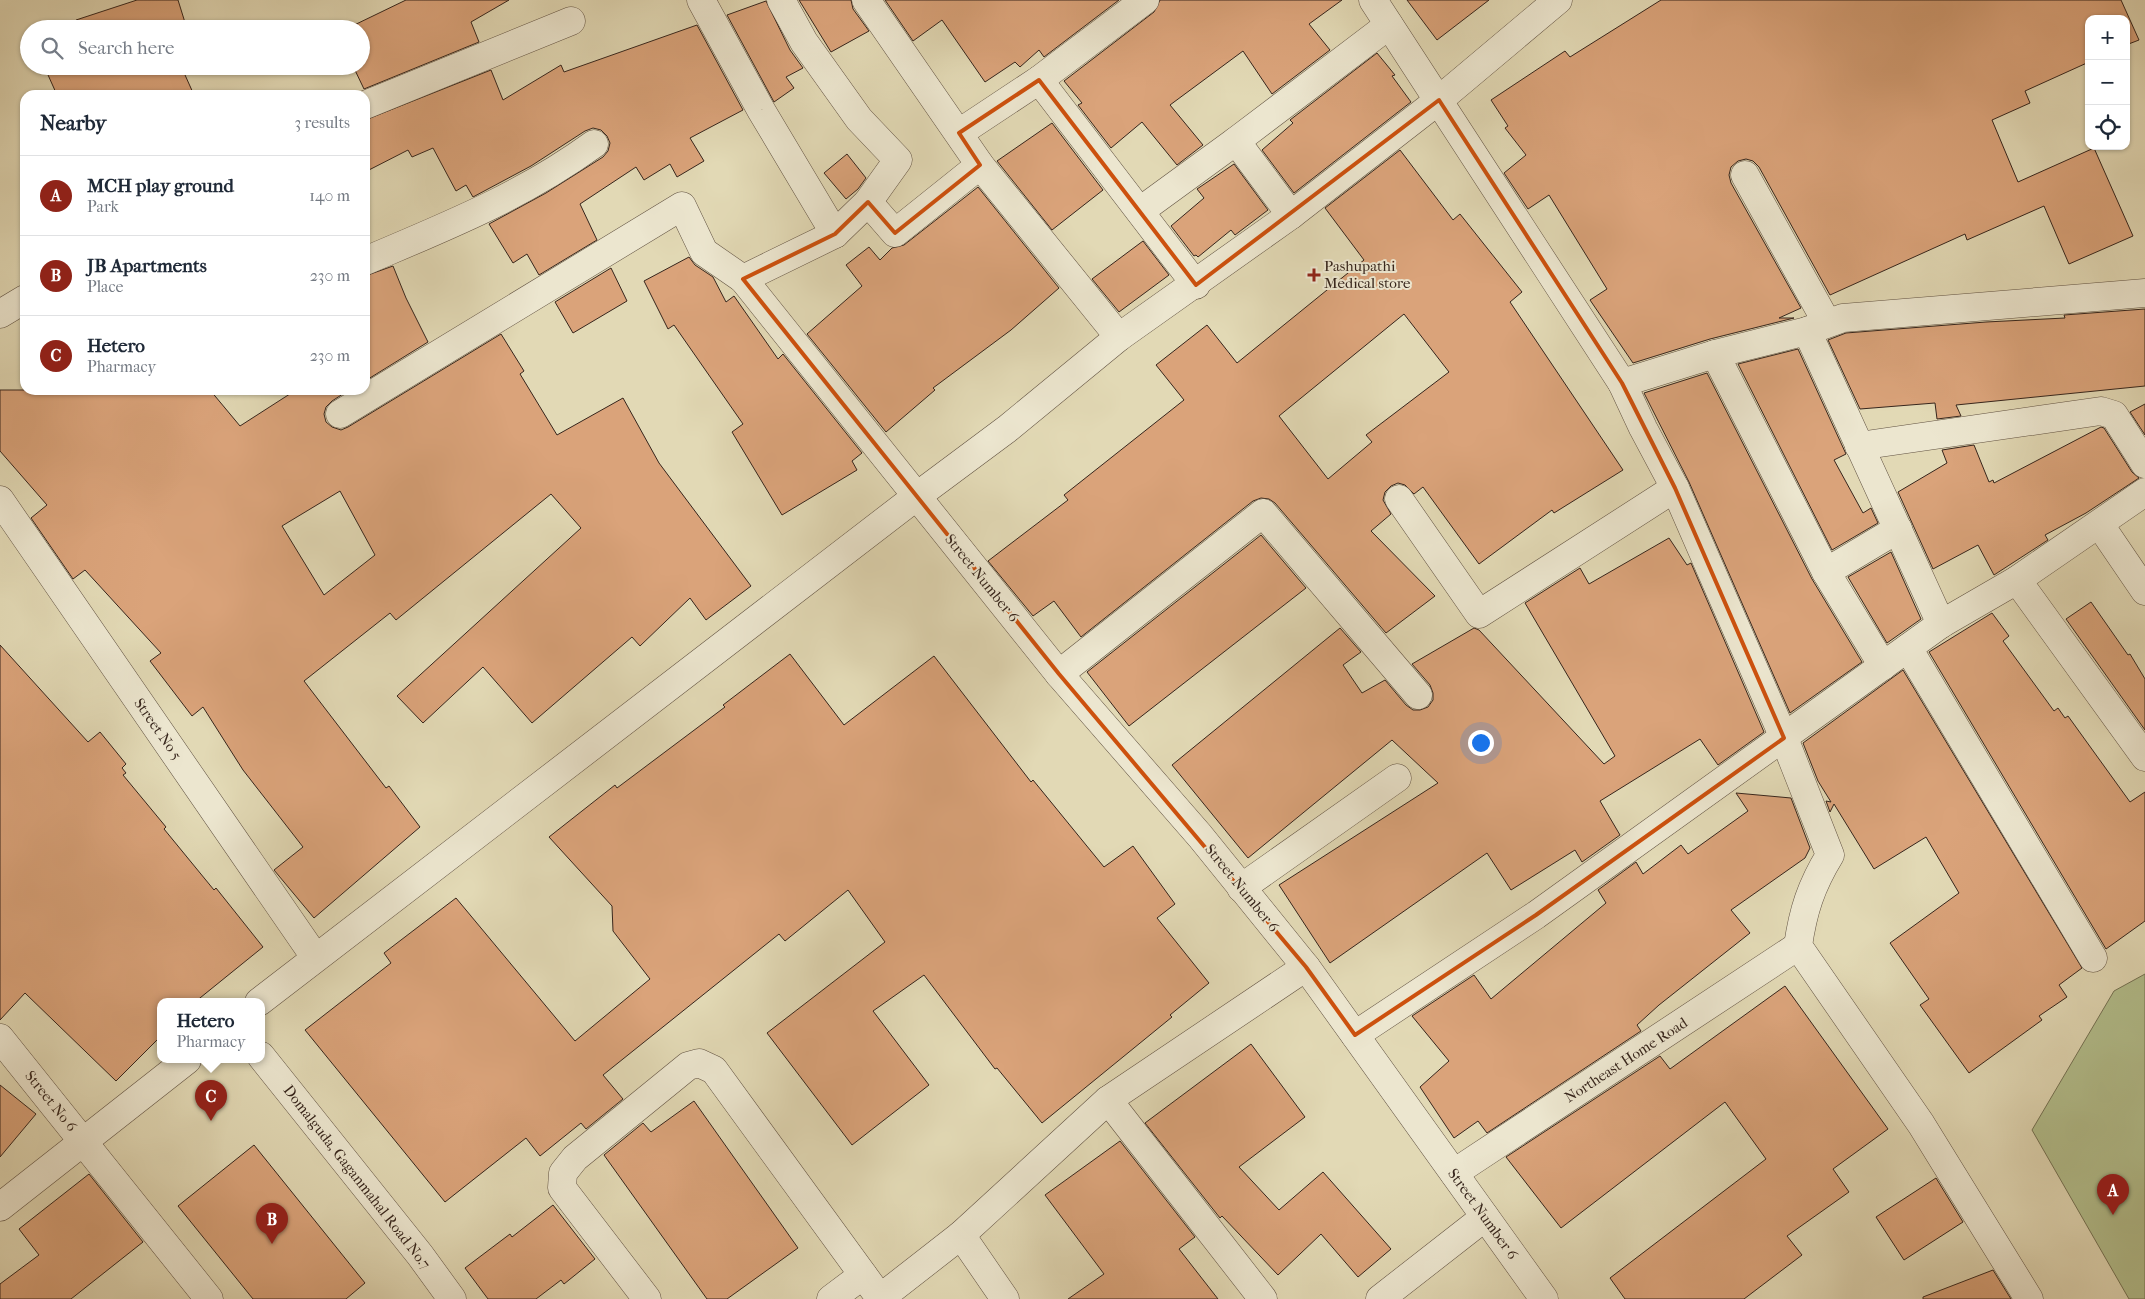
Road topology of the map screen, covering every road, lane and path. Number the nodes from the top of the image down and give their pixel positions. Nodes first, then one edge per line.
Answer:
1 (701, 0) edge
2 (782, 0) edge
3 (866, 0) edge
4 (1145, 0) edge
5 (1373, 0) edge
6 (1558, 0) edge
7 (571, 21) dead end
8 (1390, 25) junction
9 (1039, 80) junction
10 (1439, 100) junction
11 (370, 103) edge
12 (959, 134) junction
13 (1236, 141) junction
14 (594, 144) dead end
15 (980, 165) junction
16 (1745, 174) dead end
17 (868, 202) junction
18 (1140, 211) junction
19 (1291, 215) junction
20 (835, 234) junction
21 (370, 259) edge
22 (743, 280) junction
23 (1196, 285) junction
24 (2145, 293) edge
25 (20, 301) edge
26 (0, 314) edge
27 (1816, 327) junction
28 (1119, 338) junction
29 (1715, 354) junction
30 (1622, 383) junction
31 (340, 414) dead end
32 (1859, 446) junction
33 (2145, 464) edge
34 (1675, 488) junction
35 (2145, 492) edge
36 (917, 496) junction
37 (1399, 499) dead end
38 (0, 500) edge
39 (2100, 525) junction
40 (1898, 529) junction
41 (1826, 572) junction
42 (2017, 580) junction
43 (2145, 591) edge
44 (1941, 624) junction
45 (1908, 648) junction
46 (1883, 666) junction
47 (1059, 674) junction
48 (1418, 695) dead end
49 (1784, 738) junction
50 (2145, 757) edge
51 (1397, 778) dead end
52 (1241, 888) junction
53 (1798, 946) junction
54 (315, 957) junction
55 (2093, 958) dead end
56 (1306, 967) junction
57 (264, 998) edge
58 (1355, 1035) junction
59 (0, 1038) edge
60 (265, 1061) edge
61 (183, 1063) edge
62 (1108, 1100) junction
63 (84, 1142) junction
64 (1454, 1173) junction
65 (0, 1207) edge
66 (1485, 1216) junction
67 (961, 1235) junction
68 (863, 1275) junction
69 (209, 1299) edge
70 (452, 1299) edge
71 (647, 1299) edge
72 (831, 1299) edge
73 (880, 1299) edge
74 (1005, 1299) edge
75 (1262, 1299) edge
76 (1380, 1299) edge
77 (1544, 1299) edge
78 (2029, 1299) edge

1 - 20 street
2 - 17 street
3 - 12 street
4 - 9 street
5 - 8 street
6 - 10 street
7 - 11 street
8 - 10 street
8 - 13 street
9 - 12 street
9 - 18 street
10 - 19 street
10 - 30 street
12 - 15 street
13 - 18 street
13 - 19 street
14 - 21 street
15 - 17 street
15 - 28 street
16 - 27 street
17 - 20 street
18 - 23 street
19 - 23 street
20 - 22 street
22 - 31 street, Street Number 6
22 - 36 street, Street Number 6
23 - 28 street
24 - 27 street
25 - 26 street
27 - 29 street
27 - 32 street
28 - 36 street
29 - 30 street
29 - 41 street
30 - 34 street
32 - 33 street
32 - 40 street
34 - 37 street
34 - 49 street
35 - 39 street
36 - 47 street, Street Number 6
36 - 54 street
38 - 54 street, Street No 5
39 - 42 street
39 - 43 street
40 - 41 street
40 - 44 street
41 - 46 street
42 - 44 street
42 - 50 street
44 - 45 street
45 - 46 street
45 - 55 street
46 - 49 street
47 - 48 street
47 - 52 street, Street Number 6
49 - 53 street
49 - 58 street
51 - 52 street
52 - 56 street, Street Number 6
53 - 64 street, Northeast Home Road
53 - 78 street
54 - 57 street
56 - 58 street, Street Number 6
56 - 62 street
58 - 64 street, Street Number 6
59 - 63 street, Street No 6
60 - 70 street, Domalguda, Gaganmahal Road No.7
61 - 63 street
62 - 67 street
62 - 75 street
63 - 65 street
63 - 69 street, Street No 6
64 - 66 street, Street Number 6
66 - 76 street
66 - 77 street, Street Number 6
67 - 73 street
67 - 74 street
68 - 71 street
68 - 72 street
68 - 73 street

